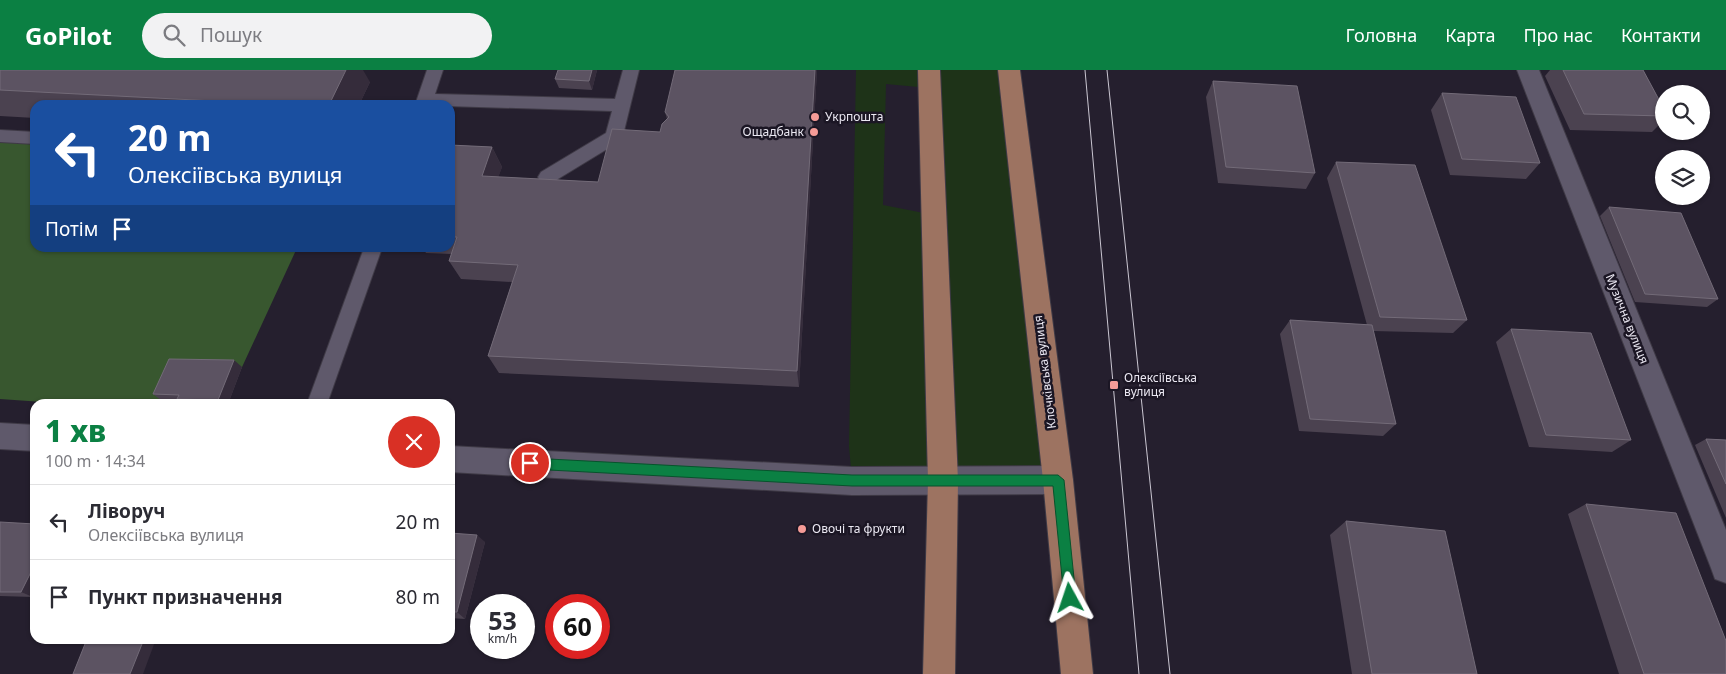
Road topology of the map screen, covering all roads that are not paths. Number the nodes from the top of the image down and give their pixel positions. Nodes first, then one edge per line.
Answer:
1 (435, 70) edge
2 (631, 70) edge
3 (928, 70) edge
4 (1009, 70) edge
5 (1528, 70) edge
6 (425, 100) edge
7 (455, 103) edge
8 (622, 105) junction
9 (0, 136) edge
10 (614, 137) junction
11 (643, 137) edge
12 (30, 138) edge
13 (547, 177) edge
14 (372, 252) edge
15 (319, 399) edge
16 (0, 436) edge
17 (30, 438) edge
18 (455, 459) edge
19 (1058, 480) junction
20 (943, 481) junction
21 (1726, 568) edge
22 (939, 674) edge
23 (1077, 674) edge

1 - 6 lane
2 - 8 lane
3 - 20 main road
4 - 19 main road, Клочківська вулиця
5 - 21 street, Музична вулиця
7 - 8 lane
8 - 10 lane
9 - 12 lane
10 - 11 lane
10 - 13 lane
14 - 15 lane
16 - 17 street
18 - 20 street
19 - 20 street
19 - 23 main road, Клочківська вулиця
20 - 22 main road

